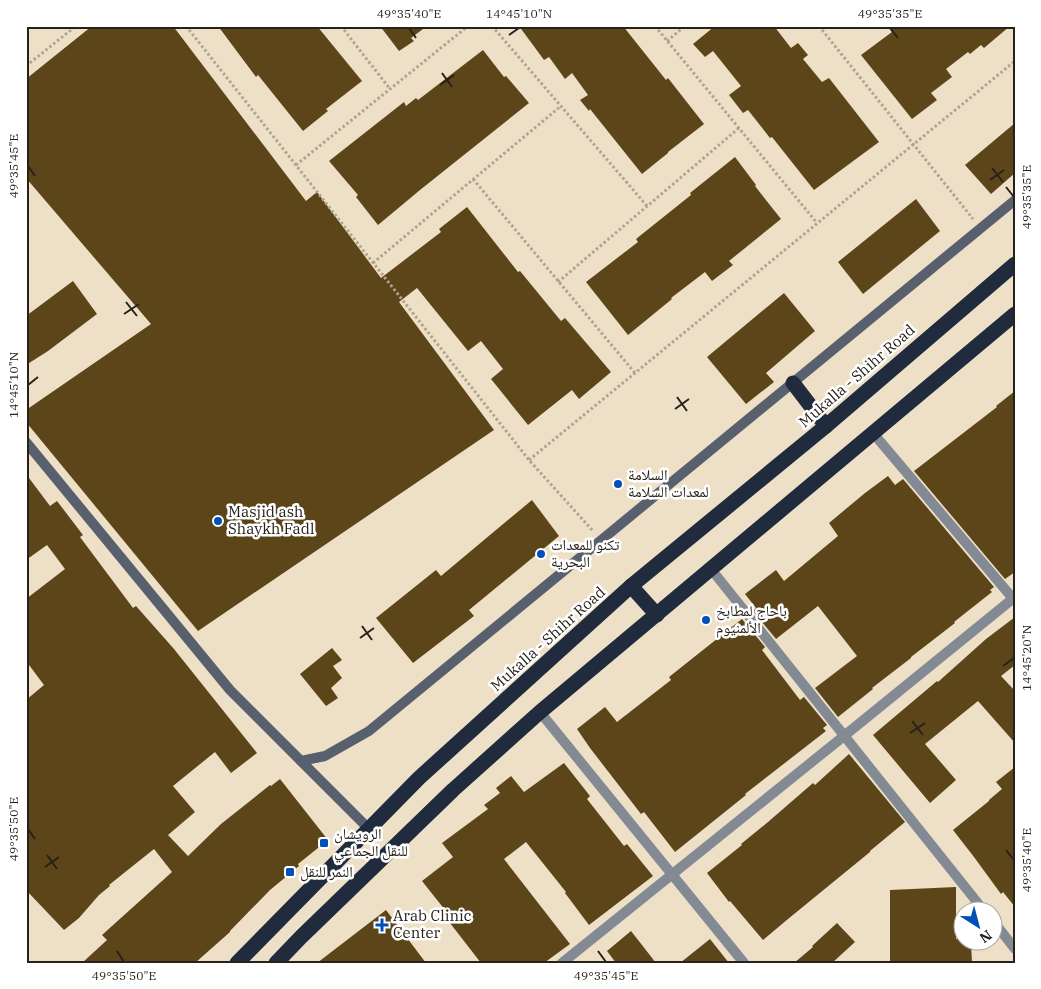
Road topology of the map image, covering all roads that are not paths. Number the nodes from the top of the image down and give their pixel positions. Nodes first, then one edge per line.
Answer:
1 (1015, 200) edge
2 (1015, 264) edge
3 (1015, 314) edge
4 (793, 383) junction
5 (826, 426) junction
6 (873, 433) junction
7 (26, 442) edge
8 (711, 570) junction
9 (631, 586) junction
10 (1014, 599) edge
11 (657, 615) junction
12 (540, 712) junction
13 (844, 736) junction
14 (301, 761) junction
15 (369, 829) junction
16 (672, 874) junction
17 (977, 902) edge
18 (1004, 935) edge
19 (300, 937) junction
20 (1015, 949) edge
21 (237, 963) edge
22 (276, 963) edge
23 (291, 963) edge
24 (562, 963) edge
25 (744, 963) edge

1 - 4 street
2 - 5 highway, Mukalla - Shihr Road
3 - 6 highway
4 - 5 highway
4 - 14 street
5 - 9 highway, Mukalla - Shihr Road
6 - 8 highway
6 - 10 street
7 - 14 street
8 - 11 highway
8 - 13 street
9 - 11 highway
9 - 15 highway, Mukalla - Shihr Road
10 - 13 street
11 - 12 highway
12 - 16 street
12 - 19 highway
13 - 16 street
13 - 17 street
14 - 15 street
15 - 21 highway, Mukalla - Shihr Road
16 - 24 street
16 - 25 street
18 - 20 street
19 - 22 highway
19 - 23 highway

